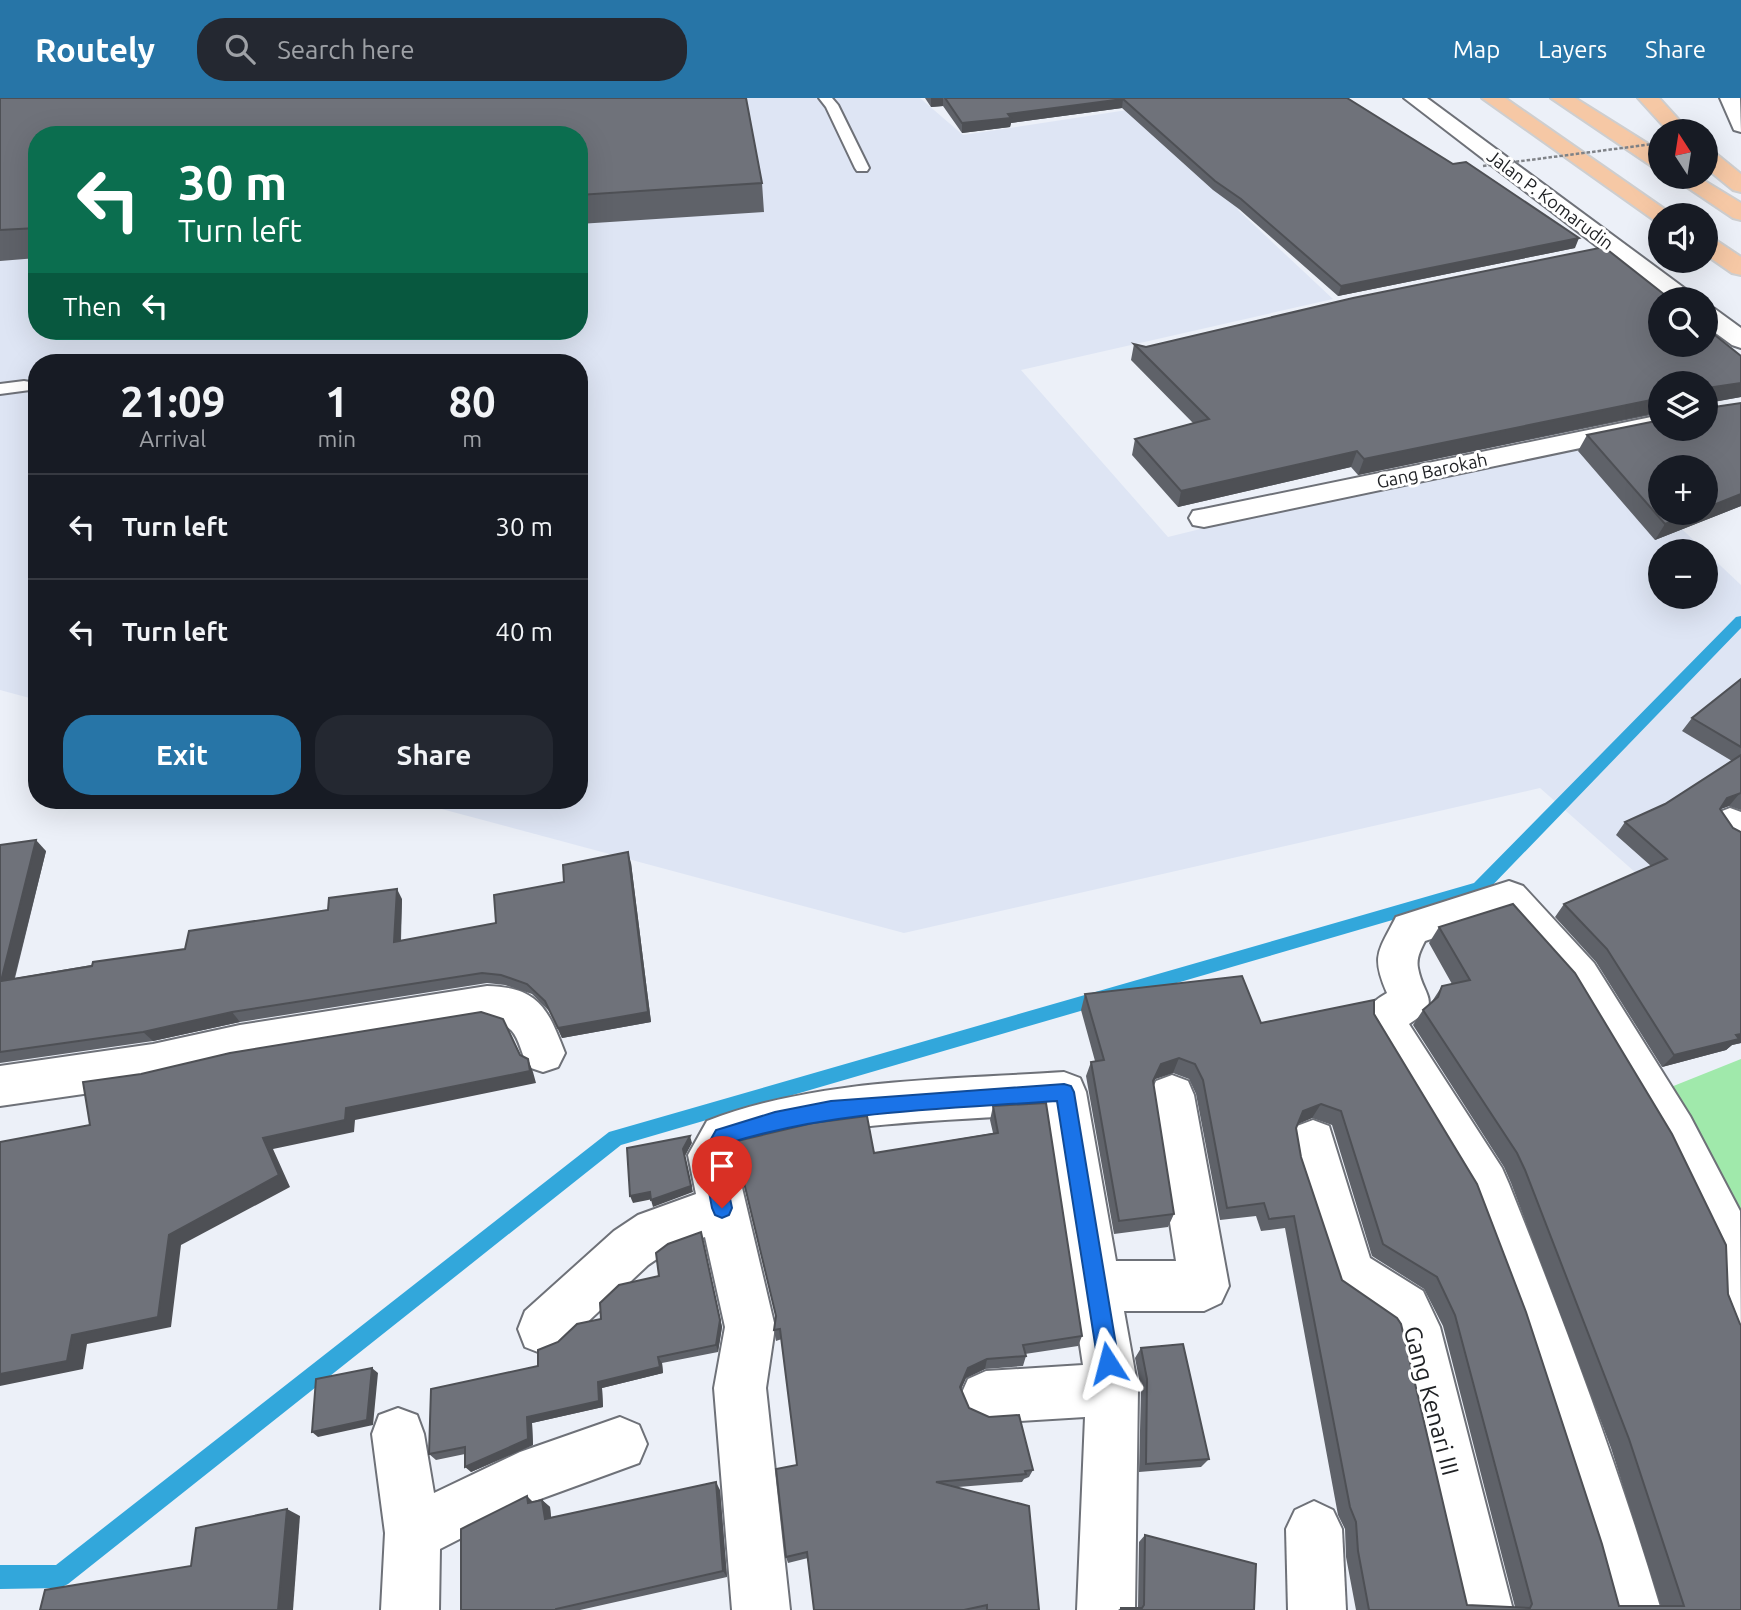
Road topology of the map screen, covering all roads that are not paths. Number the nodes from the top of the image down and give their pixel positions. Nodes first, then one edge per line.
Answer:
1 (825, 98) edge
2 (1414, 98) edge
3 (1476, 98) edge
4 (1492, 98) edge
5 (1561, 98) edge
6 (1648, 98) edge
7 (1730, 98) edge
8 (1668, 119) edge
9 (1741, 126) edge
10 (1648, 154) edge
11 (1718, 167) edge
12 (862, 168) dead end
13 (1610, 181) junction
14 (1741, 186) edge
15 (1703, 189) edge
16 (1648, 206) edge
17 (1741, 213) edge
18 (1615, 249) junction
19 (1718, 252) edge
20 (1588, 254) edge
21 (1741, 268) edge
22 (1670, 287) edge
23 (1718, 323) edge
24 (1741, 340) edge
25 (24, 386) dead end
26 (0, 388) edge
27 (1648, 426) edge
28 (1204, 518) dead end
29 (543, 1053) dead end
30 (0, 1086) edge
31 (1172, 1095) dead end
32 (1313, 1141) dead end
33 (722, 1208) junction
34 (1096, 1286) junction
35 (1741, 1316) edge
36 (543, 1329) dead end
37 (1112, 1389) junction
38 (986, 1397) dead end
39 (398, 1434) dead end
40 (620, 1444) dead end
41 (1314, 1529) dead end
42 (413, 1533) junction
43 (410, 1610) edge
44 (761, 1610) edge
45 (1106, 1610) edge
46 (1317, 1610) edge
47 (1484, 1610) edge
48 (1632, 1610) edge

1 - 12 lane
2 - 18 street, Jalan P. Komarudin
3 - 13 highway
4 - 13 highway
5 - 10 highway
6 - 8 highway
7 - 9 street
11 - 14 highway
13 - 16 highway
15 - 17 highway
18 - 20 street
18 - 22 street, Jalan P. Komarudin
19 - 21 highway
23 - 24 street
25 - 26 lane
27 - 28 street, Gang Barokah
29 - 30 street
31 - 34 street
32 - 47 street, Gang Kenari III
33 - 34 street
33 - 36 street
33 - 44 street
34 - 37 street
35 - 48 street
37 - 38 street
37 - 45 street
39 - 42 street
40 - 42 street
41 - 46 street
42 - 43 street

